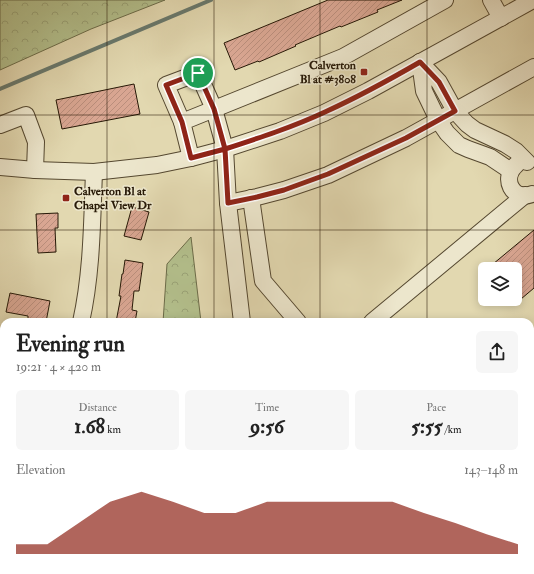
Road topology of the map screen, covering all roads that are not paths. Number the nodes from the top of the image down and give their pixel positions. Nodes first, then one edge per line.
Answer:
1 (446, 0) edge
2 (491, 0) edge
3 (533, 0) edge
4 (501, 18) junction
5 (420, 62) junction
6 (534, 66) edge
7 (214, 109) junction
8 (455, 111) junction
9 (438, 120) junction
10 (182, 122) junction
11 (0, 125) edge
12 (225, 149) junction
13 (191, 158) junction
14 (531, 163) edge
15 (0, 167) edge
16 (35, 170) junction
17 (511, 171) junction
18 (94, 172) junction
19 (529, 194) edge
20 (251, 198) junction
21 (228, 203) junction
22 (82, 318) edge
23 (242, 318) edge
24 (295, 318) edge
25 (377, 318) edge

1 - 7 street
2 - 4 street
3 - 4 street
4 - 5 street
5 - 8 street
5 - 9 street
5 - 12 street
6 - 8 street
7 - 10 street
7 - 10 street
7 - 12 street
8 - 9 street
8 - 14 street
9 - 17 street
9 - 20 street
10 - 13 street
11 - 16 street
12 - 13 street
12 - 21 street
13 - 18 street
14 - 17 street
15 - 16 street
16 - 18 street
17 - 19 street
18 - 22 street
19 - 25 street
20 - 21 street
20 - 24 street
21 - 23 street

